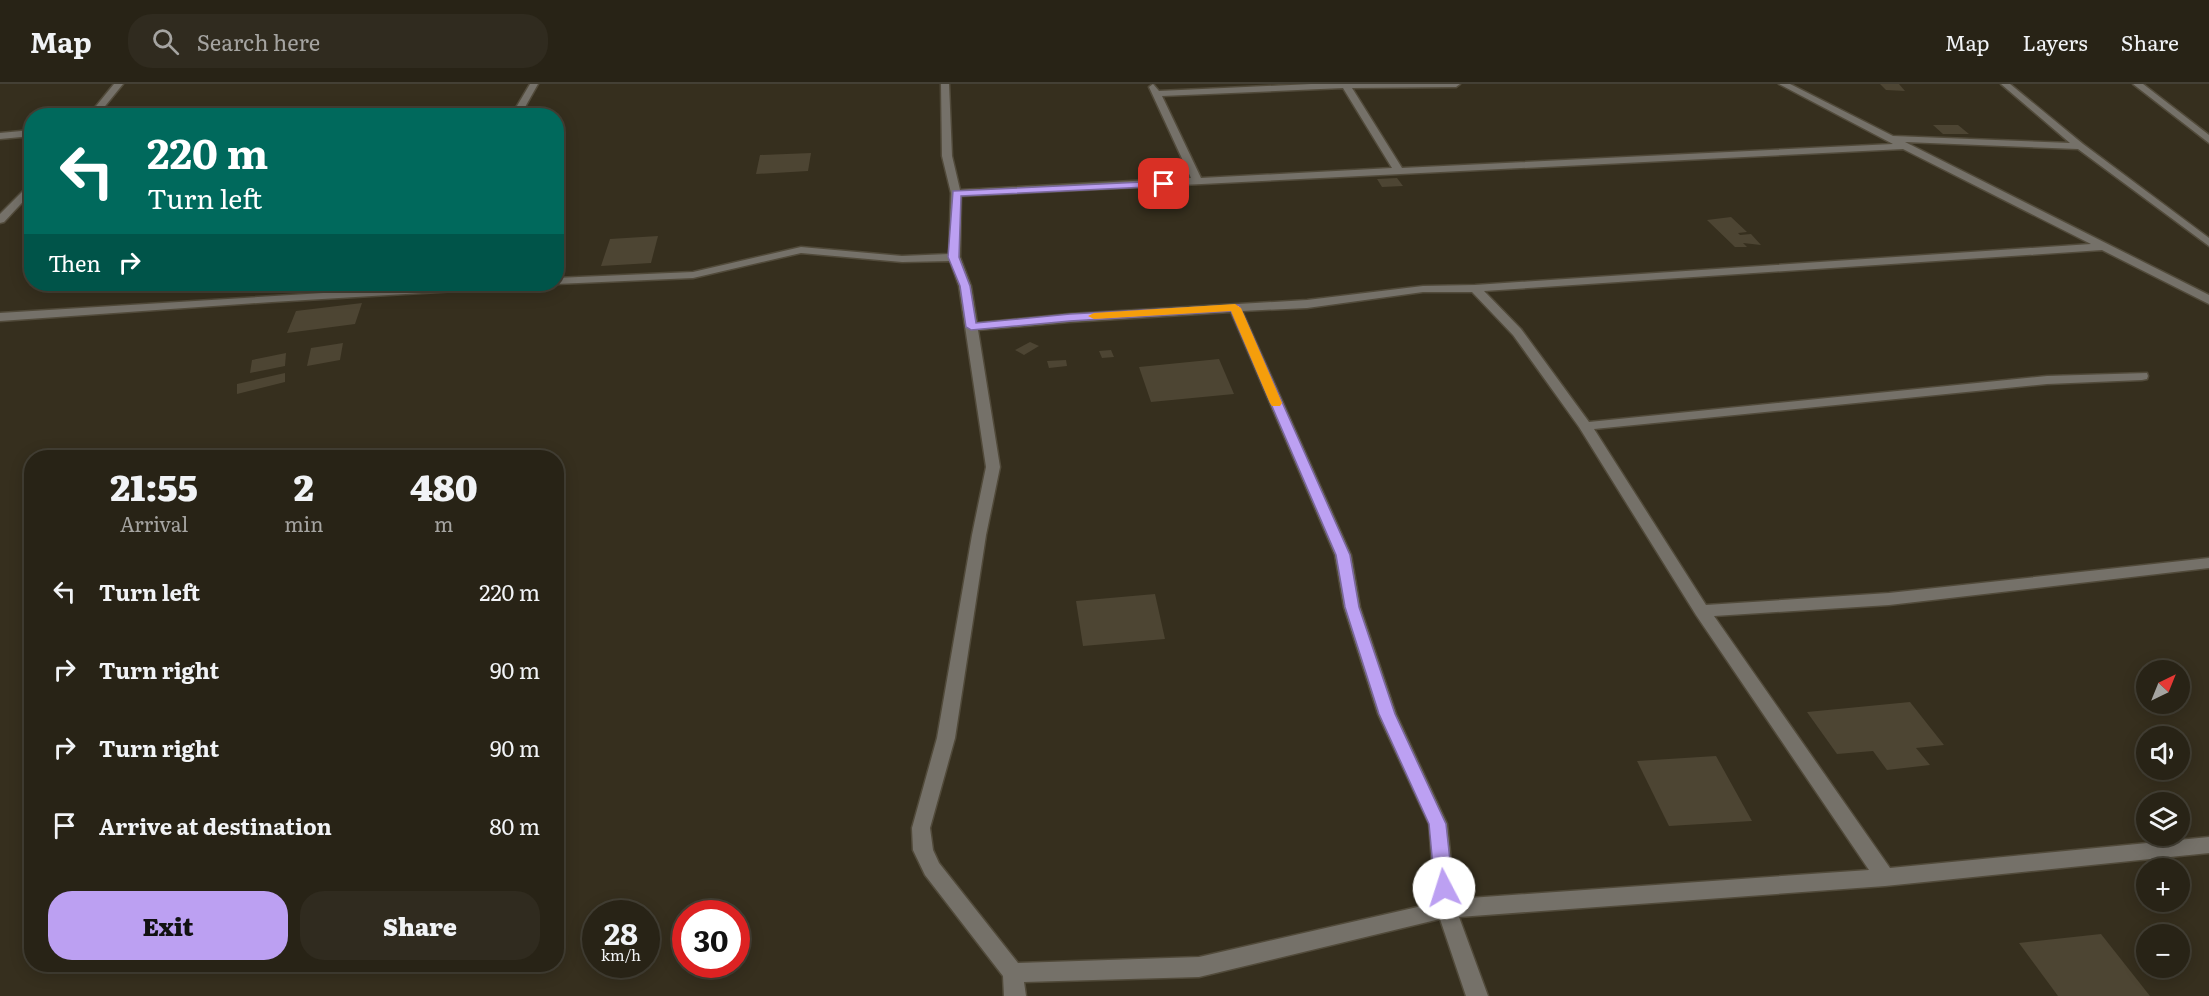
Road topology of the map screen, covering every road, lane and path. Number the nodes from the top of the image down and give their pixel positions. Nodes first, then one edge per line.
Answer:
1 (119, 84) edge
2 (534, 84) edge
3 (945, 84) edge
4 (1346, 84) edge
5 (1456, 84) edge
6 (1783, 84) edge
7 (2005, 84) edge
8 (2137, 84) edge
9 (1154, 89) edge
10 (100, 108) edge
11 (520, 108) edge
12 (24, 134) edge
13 (0, 136) edge
14 (1891, 139) junction
15 (2209, 140) edge
16 (1903, 146) junction
17 (2080, 146) junction
18 (1399, 171) junction
19 (1198, 182) junction
20 (24, 193) edge
21 (956, 193) junction
22 (0, 220) edge
23 (2209, 243) edge
24 (2100, 247) junction
25 (954, 257) junction
26 (564, 281) edge
27 (1475, 288) junction
28 (364, 291) edge
29 (2209, 300) edge
30 (1235, 308) junction
31 (0, 317) edge
32 (971, 327) junction
33 (2142, 376) dead end
34 (1585, 426) junction
35 (2209, 562) edge
36 (1702, 611) junction
37 (2209, 845) edge
38 (1885, 877) junction
39 (1446, 909) junction
40 (1013, 973) junction
41 (1015, 996) edge
42 (1477, 996) edge

1 - 10 street
2 - 11 street
3 - 21 street
4 - 5 street
4 - 9 street
4 - 18 street
6 - 14 street
7 - 17 street
8 - 15 street
9 - 19 street
12 - 13 street
14 - 16 street
14 - 17 street
16 - 18 street
16 - 24 street
17 - 23 street
18 - 19 street
19 - 21 street
20 - 22 street
21 - 25 street
24 - 27 street
24 - 29 street
25 - 26 street
25 - 32 street
27 - 30 street
27 - 34 street
28 - 31 street
30 - 32 street
30 - 39 street
32 - 40 street
33 - 34 street
34 - 36 street
35 - 36 street
36 - 38 street
37 - 38 street
38 - 39 street
39 - 40 street
39 - 42 street
40 - 41 street

